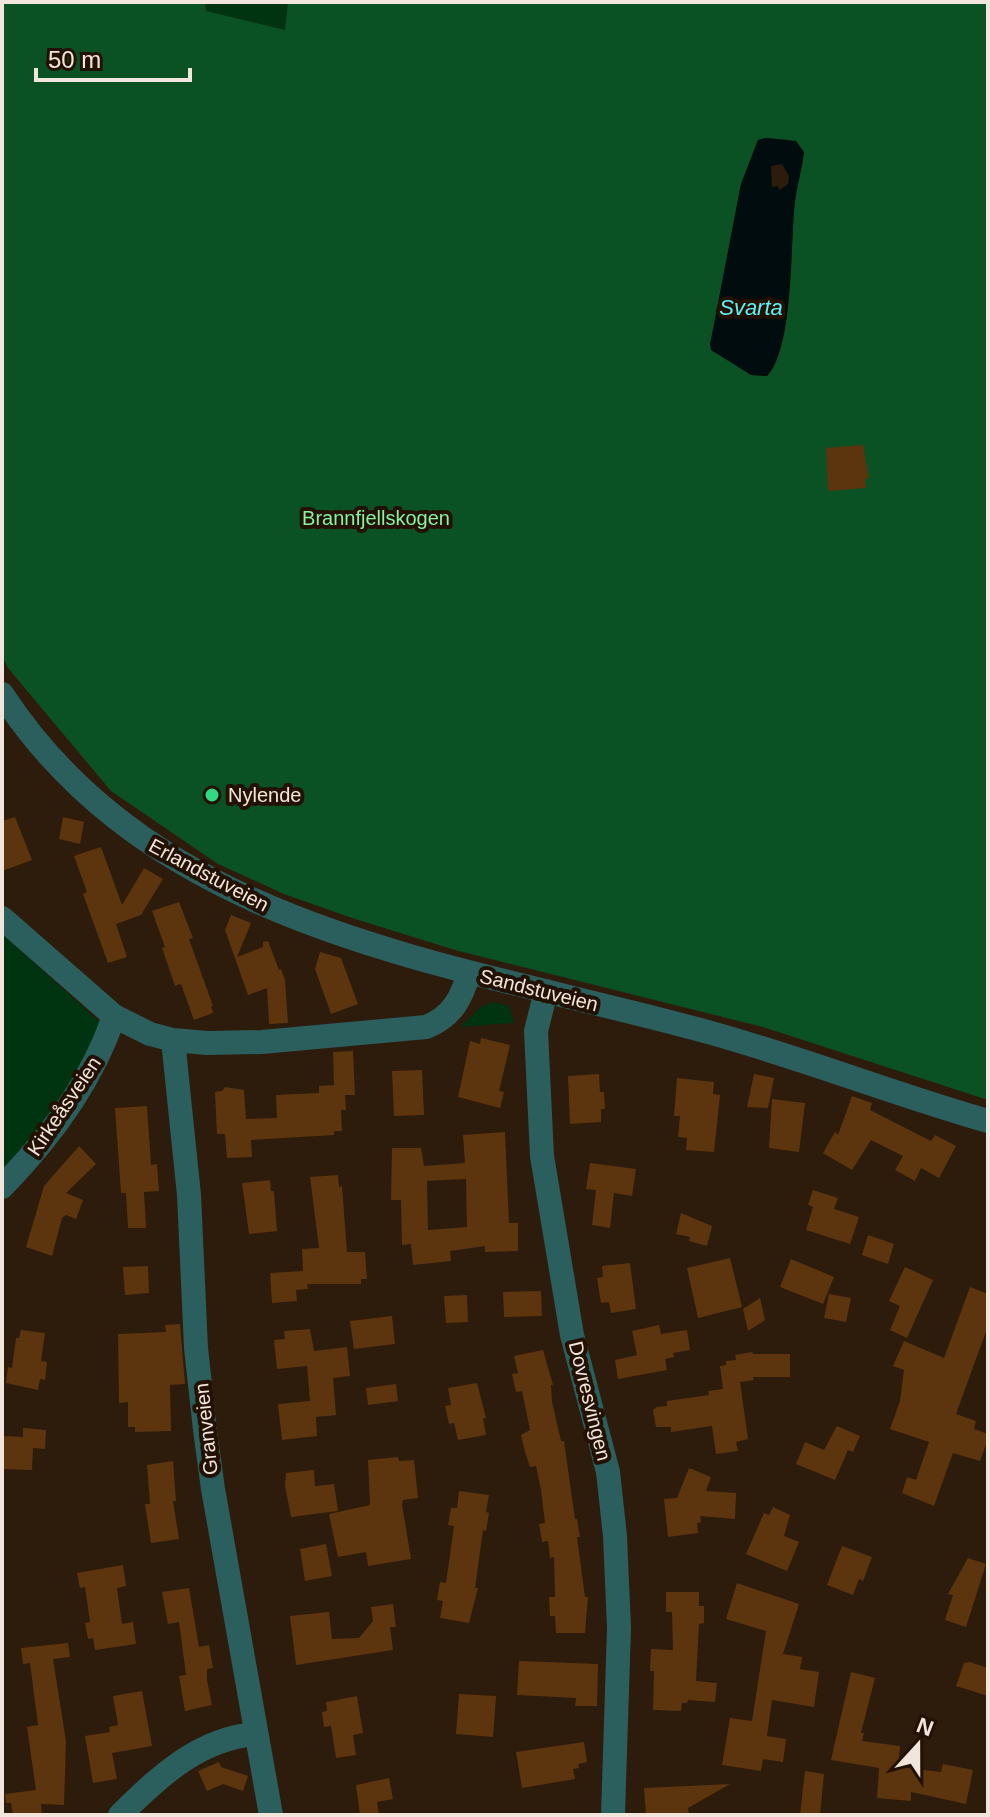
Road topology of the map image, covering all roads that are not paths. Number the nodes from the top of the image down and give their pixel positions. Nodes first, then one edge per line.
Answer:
1 (2, 694) edge
2 (2, 918) edge
3 (469, 972) junction
4 (546, 991) junction
5 (114, 1016) junction
6 (173, 1040) junction
7 (988, 1121) edge
8 (2, 1187) edge
9 (255, 1734) junction
10 (120, 1815) edge
11 (271, 1815) edge
12 (613, 1815) edge

1 - 3 street, Erlandstuveien
2 - 5 street, Sandstuveien
3 - 4 street, Sandstuveien
3 - 6 street, Sandstuveien
4 - 7 street, Sandstuveien
4 - 12 street, Dovresvingen
5 - 6 street, Sandstuveien
5 - 8 street, Kirkeåsveien
6 - 9 street, Granveien
9 - 10 street
9 - 11 street, Granveien

